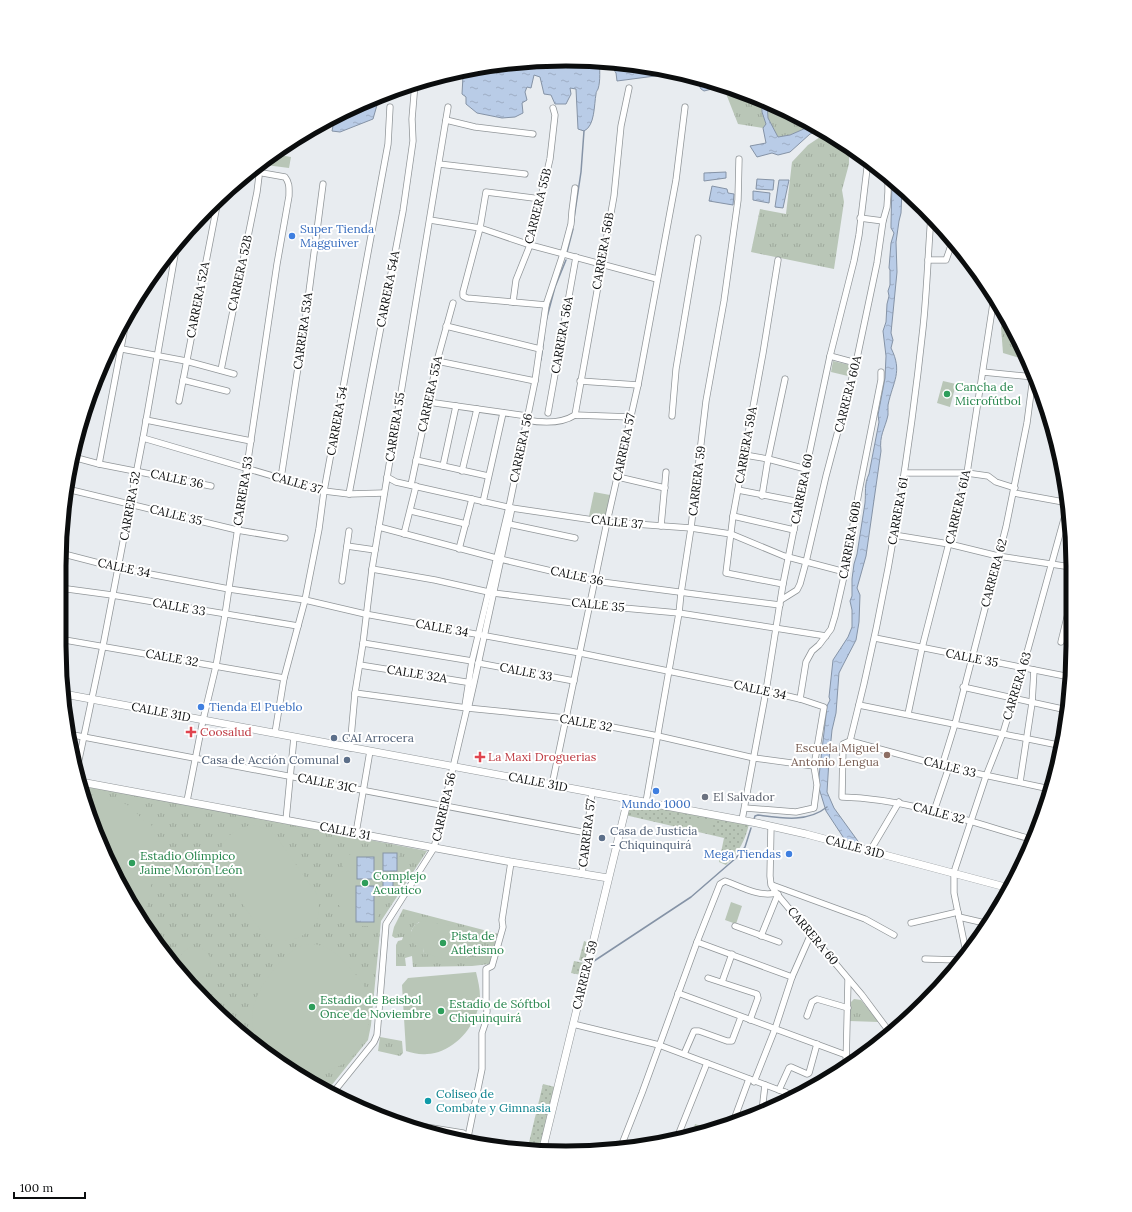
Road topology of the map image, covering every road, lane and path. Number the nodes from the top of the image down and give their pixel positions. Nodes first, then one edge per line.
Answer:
1 (629, 88) dead end
2 (414, 90) edge
3 (390, 107) dead end
4 (448, 107) dead end
5 (685, 107) dead end
6 (553, 108) dead end
7 (446, 120) junction
8 (533, 134) dead end
9 (739, 158) dead end
10 (439, 164) junction
11 (867, 167) edge
12 (259, 174) joint
13 (524, 174) dead end
14 (323, 184) dead end
15 (888, 184) edge
16 (575, 188) dead end
17 (540, 199) junction
18 (216, 208) edge
19 (860, 218) junction
20 (430, 220) junction
21 (883, 221) junction
22 (930, 223) edge
23 (480, 228) junction
24 (698, 238) dead end
25 (530, 244) junction
26 (951, 247) edge
27 (175, 255) edge
28 (566, 255) junction
29 (576, 257) junction
30 (778, 260) dead end
31 (928, 260) junction
32 (601, 264) junction
33 (657, 279) junction
34 (513, 302) junction
35 (453, 303) dead end
36 (546, 305) junction
37 (993, 306) edge
38 (446, 326) junction
39 (125, 332) edge
40 (122, 349) junction
41 (540, 350) junction
42 (157, 356) junction
43 (830, 356) junction
44 (186, 361) junction
45 (437, 361) junction
46 (856, 363) junction
47 (221, 370) junction
48 (881, 372) dead end
49 (983, 372) junction
50 (234, 374) dead end
51 (1029, 376) edge
52 (785, 379) dead end
53 (183, 380) junction
54 (580, 380) junction
55 (536, 381) junction
56 (638, 385) junction
57 (1032, 387) edge
58 (227, 391) dead end
59 (179, 401) dead end
60 (428, 402) junction
61 (456, 406) junction
62 (477, 409) junction
63 (503, 413) junction
64 (548, 413) dead end
65 (575, 415) junction
66 (672, 416) dead end
67 (631, 417) junction
68 (527, 418) junction
69 (146, 420) junction
70 (142, 438) junction
71 (251, 441) junction
72 (745, 455) junction
73 (78, 458) edge
74 (768, 459) junction
75 (416, 460) junction
76 (99, 464) junction
77 (443, 466) junction
78 (247, 468) junction
79 (806, 468) junction
80 (136, 470) junction
81 (462, 470) junction
82 (666, 472) dead end
83 (905, 473) junction
84 (967, 473) junction
85 (488, 476) junction
86 (387, 477) junction
87 (618, 477) junction
88 (281, 478) junction
89 (211, 486) dead end
90 (414, 486) junction
91 (664, 488) junction
92 (738, 490) junction
93 (1014, 490) junction
94 (72, 491) edge
95 (324, 491) junction
96 (384, 493) junction
97 (349, 494) junction
98 (762, 496) junction
99 (472, 499) junction
100 (1062, 500) edge
101 (483, 502) junction
102 (800, 502) junction
103 (131, 504) junction
104 (510, 507) junction
105 (411, 511) junction
106 (734, 516) junction
107 (1064, 520) edge
108 (607, 522) junction
109 (466, 524) junction
110 (509, 524) junction
111 (662, 526) junction
112 (379, 527) junction
113 (691, 528) junction
114 (237, 530) junction
115 (794, 530) junction
116 (349, 531) dead end
117 (404, 534) junction
118 (731, 534) junction
119 (894, 535) junction
120 (285, 538) dead end
121 (575, 538) dead end
122 (949, 544) junction
123 (347, 546) junction
124 (459, 549) junction
125 (375, 550) junction
126 (66, 555) edge
127 (998, 556) junction
128 (789, 557) junction
129 (498, 559) junction
130 (806, 562) junction
131 (1051, 565) junction
132 (1066, 566) edge
133 (118, 568) junction
134 (372, 569) junction
135 (845, 572) junction
136 (342, 581) dead end
137 (594, 581) junction
138 (783, 584) junction
139 (66, 589) edge
140 (229, 589) junction
141 (491, 593) junction
142 (681, 593) junction
143 (112, 595) junction
144 (305, 600) junction
145 (780, 603) junction
146 (590, 605) junction
147 (679, 613) junction
148 (365, 614) junction
149 (225, 615) junction
150 (1066, 622) edge
151 (298, 626) junction
152 (776, 628) junction
153 (482, 635) junction
154 (826, 636) junction
155 (875, 638) junction
156 (66, 640) edge
157 (1061, 642) dead end
158 (363, 643) junction
159 (103, 646) junction
160 (922, 648) junction
161 (580, 653) junction
162 (971, 658) junction
163 (476, 662) junction
164 (360, 665) junction
165 (216, 666) junction
166 (1023, 667) junction
167 (1034, 670) junction
168 (670, 672) junction
169 (1065, 676) edge
170 (284, 678) junction
171 (574, 681) junction
172 (472, 683) junction
173 (964, 687) junction
174 (766, 691) junction
175 (355, 694) junction
176 (68, 695) edge
177 (1013, 698) junction
178 (91, 699) junction
179 (800, 699) junction
180 (1032, 703) junction
181 (859, 705) junction
182 (466, 708) junction
183 (1062, 709) edge
184 (908, 714) junction
185 (566, 718) junction
186 (203, 720) junction
187 (955, 724) junction
188 (274, 733) junction
189 (1003, 733) junction
190 (74, 735) edge
191 (658, 736) junction
192 (83, 737) junction
193 (294, 737) junction
194 (1027, 739) junction
195 (850, 741) junction
196 (1056, 745) edge
197 (350, 748) junction
198 (370, 751) junction
199 (79, 757) edge
200 (195, 758) junction
201 (754, 758) junction
202 (453, 766) junction
203 (814, 766) junction
204 (942, 766) junction
205 (949, 767) junction
206 (290, 776) junction
207 (986, 776) junction
208 (1020, 782) junction
209 (85, 783) edge
210 (552, 785) junction
211 (1045, 788) edge
212 (363, 790) junction
213 (592, 792) junction
214 (842, 797) joint
215 (628, 799) junction
216 (187, 802) junction
217 (646, 802) junction
218 (899, 802) junction
219 (444, 805) junction
220 (744, 808) junction
221 (934, 811) junction
222 (286, 820) junction
223 (742, 820) junction
224 (972, 822) junction
225 (771, 826) junction
226 (587, 832) junction
227 (356, 833) junction
228 (1027, 838) edge
229 (434, 848) junction
230 (870, 851) junction
231 (511, 862) junction
232 (955, 871) junction
233 (582, 874) junction
234 (608, 878) junction
235 (771, 885) junction
236 (1004, 886) edge
237 (777, 894) junction
238 (958, 914) junction
239 (983, 922) edge
240 (911, 923) dead end
241 (735, 926) dead end
242 (811, 934) junction
243 (894, 935) dead end
244 (761, 936) junction
245 (697, 942) junction
246 (779, 942) dead end
247 (965, 947) edge
248 (732, 954) junction
249 (925, 959) dead end
250 (955, 960) edge
251 (792, 977) junction
252 (708, 978) dead end
253 (848, 980) junction
254 (722, 982) junction
255 (678, 993) junction
256 (848, 1008) junction
257 (807, 1016) dead end
258 (741, 1017) junction
259 (750, 1020) junction
260 (573, 1024) junction
261 (775, 1029) junction
262 (887, 1029) edge
263 (817, 1044) junction
264 (659, 1045) junction
265 (684, 1054) junction
266 (846, 1056) junction
267 (851, 1057) edge
268 (846, 1061) edge
269 (707, 1063) junction
270 (752, 1080) junction
271 (765, 1085) junction
272 (336, 1089) edge
273 (782, 1091) junction
274 (788, 1093) edge
275 (783, 1096) edge
276 (763, 1105) edge
277 (736, 1116) edge
278 (436, 1129) edge
279 (679, 1133) edge
280 (466, 1136) edge
281 (470, 1136) edge
282 (622, 1143) edge
283 (544, 1145) edge

1 - 32 street, CARRERA 56B
2 - 97 street, CARRERA 54A
3 - 95 street, CARRERA 54
4 - 7 street, CARRERA 55
5 - 33 street, CARRERA 57
6 - 17 street, CARRERA 55B
7 - 8 street
7 - 10 street, CARRERA 55
9 - 113 street, CARRERA 59
10 - 13 street
10 - 20 street, CARRERA 55
11 - 19 street, CARRERA 60
12 - 47 street, CARRERA 52B
12 - 71 street, CARRERA 53
14 - 88 street, CARRERA 53A
15 - 21 street, CARRERA 60A
16 - 28 street, CARRERA 56
17 - 23 street
17 - 25 street, CARRERA 55B
18 - 44 street, CARRERA 52A
19 - 21 street
19 - 43 street, CARRERA 60
20 - 23 street
20 - 86 street, CARRERA 55
21 - 46 street, CARRERA 60A
22 - 31 street, CARRERA 61
23 - 25 street
23 - 34 street
24 - 66 street
25 - 28 street
25 - 34 street, CARRERA 55B
26 - 31 street
27 - 42 street, CARRERA 52
28 - 29 street
28 - 36 street, CARRERA 56
29 - 32 street
29 - 64 street, CARRERA 56A
30 - 72 street, CARRERA 59A
31 - 83 street, CARRERA 61
32 - 33 street
32 - 54 street, CARRERA 56B
33 - 56 street, CARRERA 57
34 - 36 street
35 - 38 street, CARRERA 55A
36 - 41 street, CARRERA 56
37 - 49 street, CARRERA 61A
38 - 41 street
38 - 45 street, CARRERA 55A
39 - 40 street
40 - 42 street
40 - 76 street
41 - 55 street, CARRERA 56
42 - 44 street
42 - 69 street, CARRERA 52
43 - 46 street
43 - 79 street, CARRERA 60
44 - 47 street
44 - 53 street, CARRERA 52A
45 - 55 street
45 - 60 street, CARRERA 55A
46 - 130 street, CARRERA 60A
47 - 50 street
48 - 135 street, CARRERA 60B
49 - 51 street
49 - 84 street, CARRERA 61A
52 - 74 street
53 - 58 street
53 - 59 street, CARRERA 52A
54 - 56 street
54 - 65 street, CARRERA 56B
55 - 68 street, CARRERA 56
56 - 67 street, CARRERA 57
57 - 93 street, CARRERA 62
60 - 61 street
60 - 75 street, CARRERA 55A
61 - 62 street
61 - 77 street
62 - 63 street
62 - 81 street
63 - 68 street
63 - 85 street
65 - 67 street
65 - 68 street
67 - 87 street, CARRERA 57
68 - 104 street, CARRERA 56
69 - 70 street, CARRERA 52
69 - 71 street
70 - 78 street, CALLE 37
70 - 80 street, CARRERA 52
71 - 78 street, CARRERA 53
72 - 74 street
72 - 92 street, CARRERA 59A
73 - 76 street, CALLE 36
74 - 79 street
74 - 98 street
75 - 77 street
75 - 90 street, CARRERA 55A
76 - 80 street, CALLE 36
77 - 81 street
78 - 88 street, CALLE 37
78 - 114 street, CARRERA 53
79 - 102 street, CARRERA 60
80 - 89 street, CALLE 36
80 - 103 street, CARRERA 52
81 - 85 street
82 - 91 street
83 - 84 street
83 - 119 street, CARRERA 61
84 - 93 street
84 - 122 street, CARRERA 61A
85 - 101 street
86 - 90 street, CALLE 37
86 - 96 street, CARRERA 55
87 - 91 street
87 - 108 street, CARRERA 57
88 - 95 street, CALLE 37
90 - 99 street, CALLE 37
90 - 105 street, CARRERA 55A
91 - 111 street
92 - 98 street
92 - 106 street, CARRERA 59A
93 - 100 street
93 - 127 street, CARRERA 62
94 - 103 street, CALLE 35
95 - 97 street, CALLE 37
95 - 144 street, CARRERA 54
96 - 97 street, CALLE 37
96 - 112 street, CARRERA 55
98 - 102 street
99 - 101 street, CALLE 37
99 - 109 street
101 - 104 street, CALLE 37
102 - 115 street, CARRERA 60
103 - 114 street, CALLE 35
103 - 133 street, CARRERA 52
104 - 108 street, CALLE 37
104 - 110 street, CARRERA 56
104 - 129 street, CARRERA 56
105 - 109 street
105 - 117 street, CARRERA 55A
106 - 115 street
106 - 118 street, CARRERA 59A
107 - 131 street, CARRERA 63
108 - 111 street, CALLE 37
108 - 137 street, CARRERA 57
109 - 124 street
110 - 121 street
110 - 129 street, CARRERA 56
111 - 113 street, CALLE 37
112 - 117 street, CALLE 36
112 - 125 street, CARRERA 55
113 - 118 street, CALLE 37
113 - 142 street, CARRERA 59
114 - 120 street, CALLE 35
114 - 140 street, CARRERA 53
115 - 128 street, CARRERA 60
116 - 123 street
117 - 124 street, CALLE 36
118 - 128 street, CALLE 37
118 - 138 street, CARRERA 59A
119 - 122 street
119 - 155 street, CARRERA 61
122 - 127 street
122 - 160 street, CARRERA 61A
123 - 125 street
123 - 136 street
124 - 129 street, CALLE 36
125 - 134 street, CARRERA 55
126 - 133 street, CALLE 34
127 - 131 street
127 - 162 street, CARRERA 62
128 - 130 street, CALLE 37
128 - 138 street, CARRERA 60
129 - 137 street, CALLE 36
129 - 141 street, CARRERA 56
130 - 135 street, CALLE 37
130 - 145 street, CARRERA 60A
131 - 132 street
131 - 166 street, CARRERA 63
133 - 140 street, CALLE 34
133 - 143 street, CARRERA 52
134 - 141 street, CALLE 35
134 - 148 street, CARRERA 55
135 - 154 street, CARRERA 60B
137 - 142 street, CALLE 36
137 - 146 street, CARRERA 57
138 - 145 street, CARRERA 60
139 - 143 street, CALLE 33
140 - 144 street, CALLE 34
140 - 149 street, CARRERA 53
141 - 146 street, CALLE 35
141 - 153 street, CARRERA 56
142 - 145 street, CALLE 36
142 - 147 street, CARRERA 59
143 - 149 street, CALLE 33
143 - 159 street, CARRERA 52
144 - 148 street, CALLE 34
144 - 151 street, CARRERA 54
145 - 152 street, CARRERA 60
146 - 147 street, CALLE 35
146 - 161 street, CARRERA 57
147 - 152 street, CALLE 35
147 - 168 street, CARRERA 59
148 - 153 street, CALLE 34
148 - 158 street, CARRERA 55
149 - 151 street, CALLE 33
149 - 165 street, CARRERA 53
150 - 157 street
151 - 170 street, CARRERA 54
152 - 154 street, CALLE 35
152 - 174 street, CARRERA 60
153 - 161 street, CALLE 34
153 - 163 street, CARRERA 56
154 - 179 street, CARRERA 60B
155 - 160 street, CALLE 35
155 - 181 street, CARRERA 61
156 - 159 street, CALLE 32
158 - 163 street, CALLE 33
158 - 164 street, CARRERA 55
159 - 165 street, CALLE 32
159 - 178 street, CARRERA 52
160 - 162 street, CALLE 35
160 - 184 street, CARRERA 61A
161 - 168 street, CALLE 34
161 - 171 street, CARRERA 57
162 - 166 street, CALLE 35
162 - 173 street, CARRERA 62
163 - 171 street, CALLE 33
163 - 172 street, CARRERA 56
164 - 172 street, CALLE 32A
164 - 175 street, CARRERA 55
165 - 170 street, CALLE 32
165 - 186 street, CARRERA 53
166 - 167 street, CALLE 35
166 - 177 street, CARRERA 63
167 - 169 street, CALLE 35
167 - 180 street
168 - 174 street, CALLE 34
168 - 191 street, CARRERA 59
170 - 188 street, CARRERA 54
171 - 185 street, CARRERA 57
172 - 182 street, CARRERA 56
173 - 177 street
173 - 187 street, CARRERA 62
174 - 179 street, CALLE 34
174 - 201 street, CARRERA 60
175 - 182 street, CALLE 32
175 - 197 street, CARRERA 55
176 - 178 street, CALLE 31D
177 - 180 street
177 - 189 street, CARRERA 63
178 - 186 street, CALLE 31D
178 - 192 street, CARRERA 52
179 - 203 street, CALLE 34
180 - 183 street
180 - 194 street
181 - 184 street
181 - 195 street, CARRERA 61
182 - 185 street, CALLE 32
182 - 202 street, CARRERA 56
184 - 187 street
185 - 191 street, CALLE 32
185 - 210 street, CARRERA 57
186 - 188 street, CALLE 31D
186 - 200 street, CARRERA 53
187 - 189 street
187 - 204 street, CARRERA 62
188 - 193 street, CALLE 31D
189 - 194 street
189 - 207 street, CARRERA 63
190 - 192 street, CALLE 31C
191 - 201 street, CALLE 32
191 - 217 street, CARRERA 59
192 - 199 street, CARRERA 52
192 - 200 street, CALLE 31C
193 - 197 street, CALLE 31D
193 - 206 street
194 - 196 street
194 - 208 street
195 - 204 street, CALLE 33
195 - 214 street, CARRERA 61
197 - 198 street, CALLE 31D
198 - 202 street, CALLE 31D
198 - 212 street
200 - 206 street, CALLE 31C
200 - 216 street, CARRERA 53
201 - 203 street, CALLE 32
201 - 220 street, CARRERA 60
202 - 210 street, CALLE 31D
202 - 219 street, CARRERA 56
203 - 220 street
204 - 205 street, CALLE 33
205 - 207 street, CALLE 33
205 - 221 street
206 - 212 street, CALLE 31C
206 - 222 street
207 - 208 street, CALLE 33
207 - 224 street, CARRERA 63
208 - 211 street, CALLE 33
209 - 216 street, CALLE 31
210 - 213 street, CALLE 31D
212 - 219 street, CALLE 31C
212 - 227 street
213 - 215 street, CALLE 31D
213 - 226 street, CARRERA 57
214 - 218 street, CALLE 32
215 - 217 street, CALLE 31D
215 - 234 street, CARRERA 59
216 - 222 street, CALLE 31
217 - 223 street, CALLE 31D
218 - 221 street, CALLE 32
218 - 230 street
219 - 226 street, CALLE 31C
219 - 229 street, CARRERA 56
220 - 223 street, CARRERA 60
221 - 224 street, CALLE 32
222 - 227 street, CALLE 31
223 - 225 street, CALLE 31D
224 - 228 street, CALLE 32
224 - 232 street, CARRERA 63
225 - 230 street, CALLE 31D
225 - 235 street, CARRERA 60
226 - 233 street, CARRERA 57
227 - 229 street, CALLE 31
229 - 231 street, CALLE 31
229 - 272 street, CARRERA 56
230 - 232 street, CALLE 31D
231 - 233 street, CALLE 31
231 - 281 street
232 - 236 street, CALLE 31D
232 - 238 street, CARRERA 63
233 - 234 street, CALLE 31
234 - 260 street, CARRERA 59
235 - 237 street, CARRERA 60
235 - 243 street
237 - 242 street, CARRERA 60
237 - 244 street
237 - 245 street
238 - 239 street
238 - 240 street
238 - 247 street, CARRERA 63
241 - 244 street
242 - 251 street
242 - 253 street, CARRERA 60
244 - 246 street
245 - 248 street
245 - 255 street
248 - 251 street
248 - 254 street
249 - 250 street
251 - 261 street
252 - 254 street
253 - 256 street
253 - 262 street, CARRERA 60
254 - 259 street
255 - 258 street
255 - 264 street
256 - 257 street
256 - 266 street
258 - 259 street
258 - 265 street
259 - 261 street
260 - 264 street
260 - 283 street, CARRERA 59
261 - 263 street
261 - 270 street
263 - 266 street
263 - 273 street
264 - 265 street
264 - 282 street
265 - 269 street
266 - 267 street
266 - 268 street
269 - 270 street
269 - 279 street
270 - 271 street
270 - 277 street
271 - 273 street
271 - 276 street
273 - 274 street
273 - 275 street
278 - 280 street

